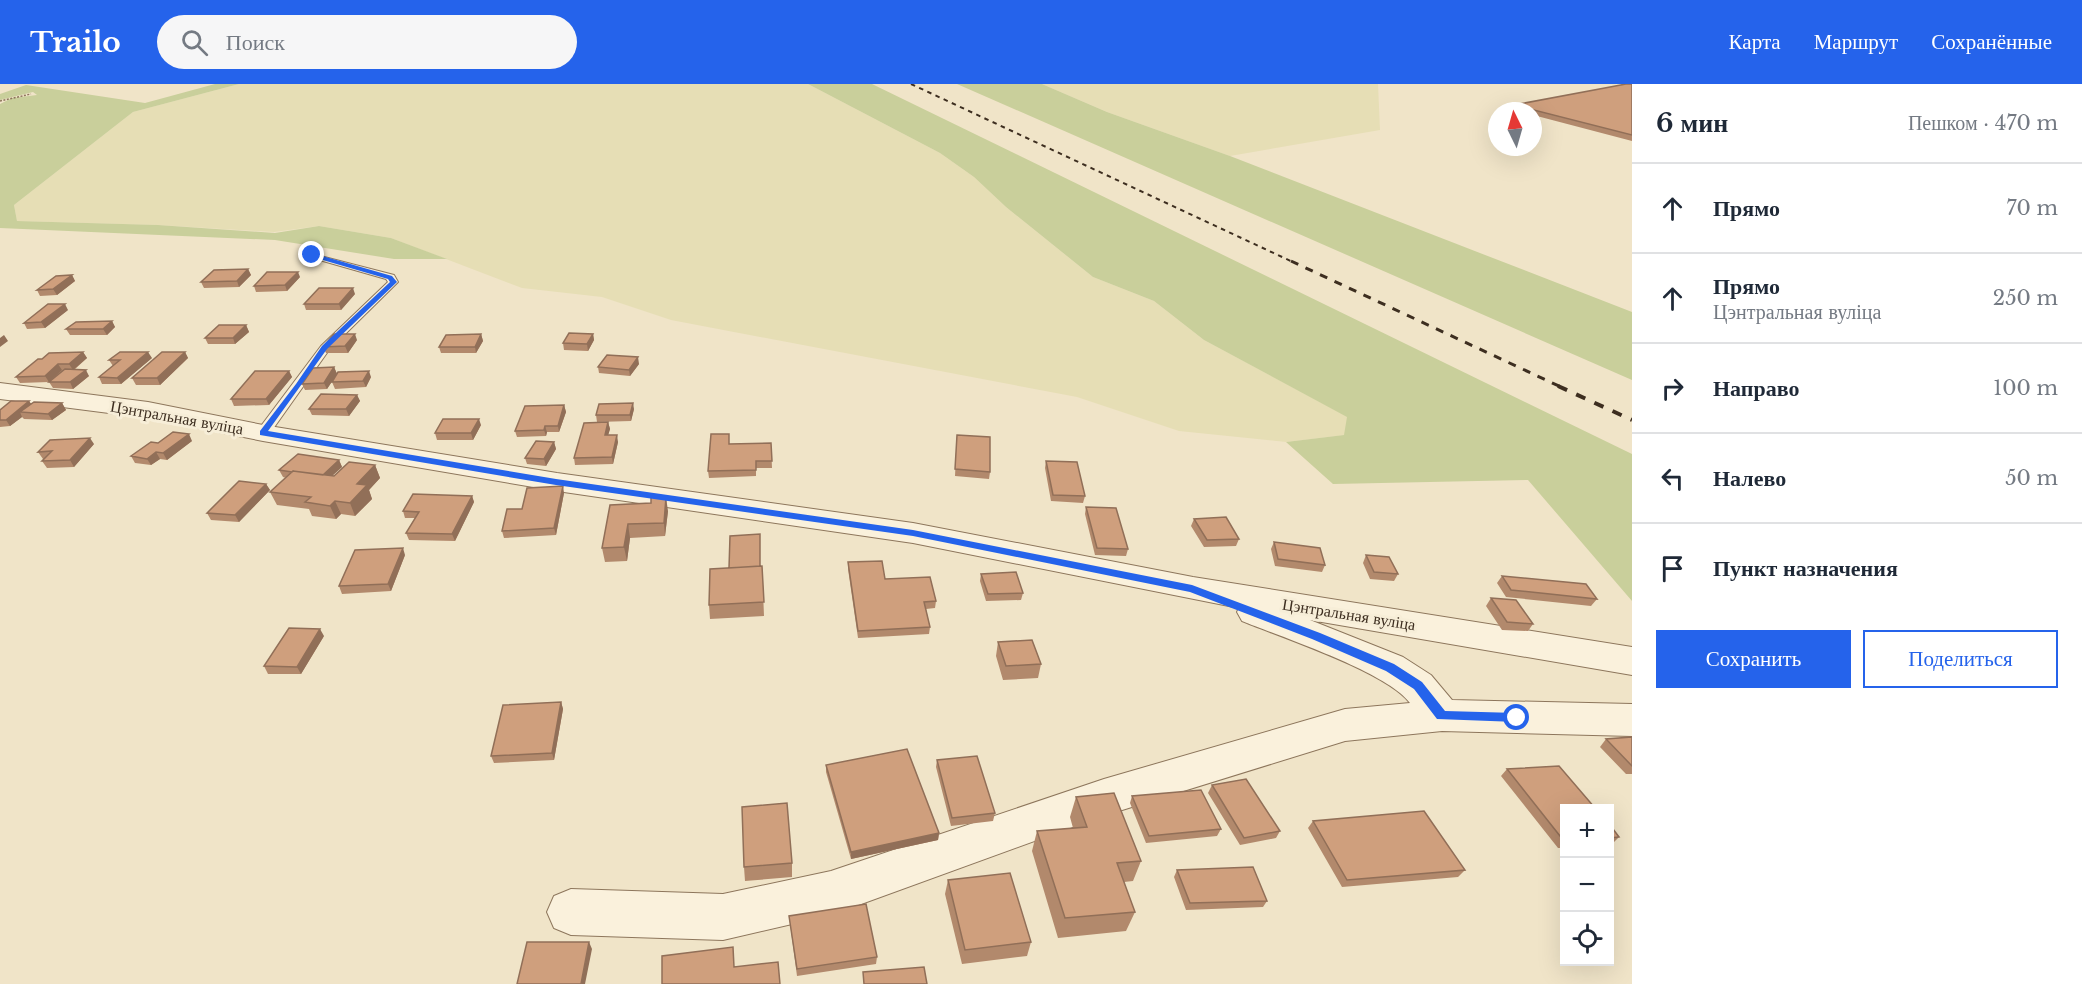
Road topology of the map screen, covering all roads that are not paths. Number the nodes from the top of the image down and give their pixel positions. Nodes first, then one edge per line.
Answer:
1 (312, 255) dead end
2 (0, 391) edge
3 (263, 433) junction
4 (1192, 589) junction
5 (1632, 661) edge
6 (1442, 716) junction
7 (1632, 720) edge
8 (571, 912) dead end

1 - 3 lane
2 - 3 street, Цэнтральная вуліца
3 - 4 street, Цэнтральная вуліца
4 - 5 street, Цэнтральная вуліца
4 - 6 street
6 - 7 street
6 - 8 street

